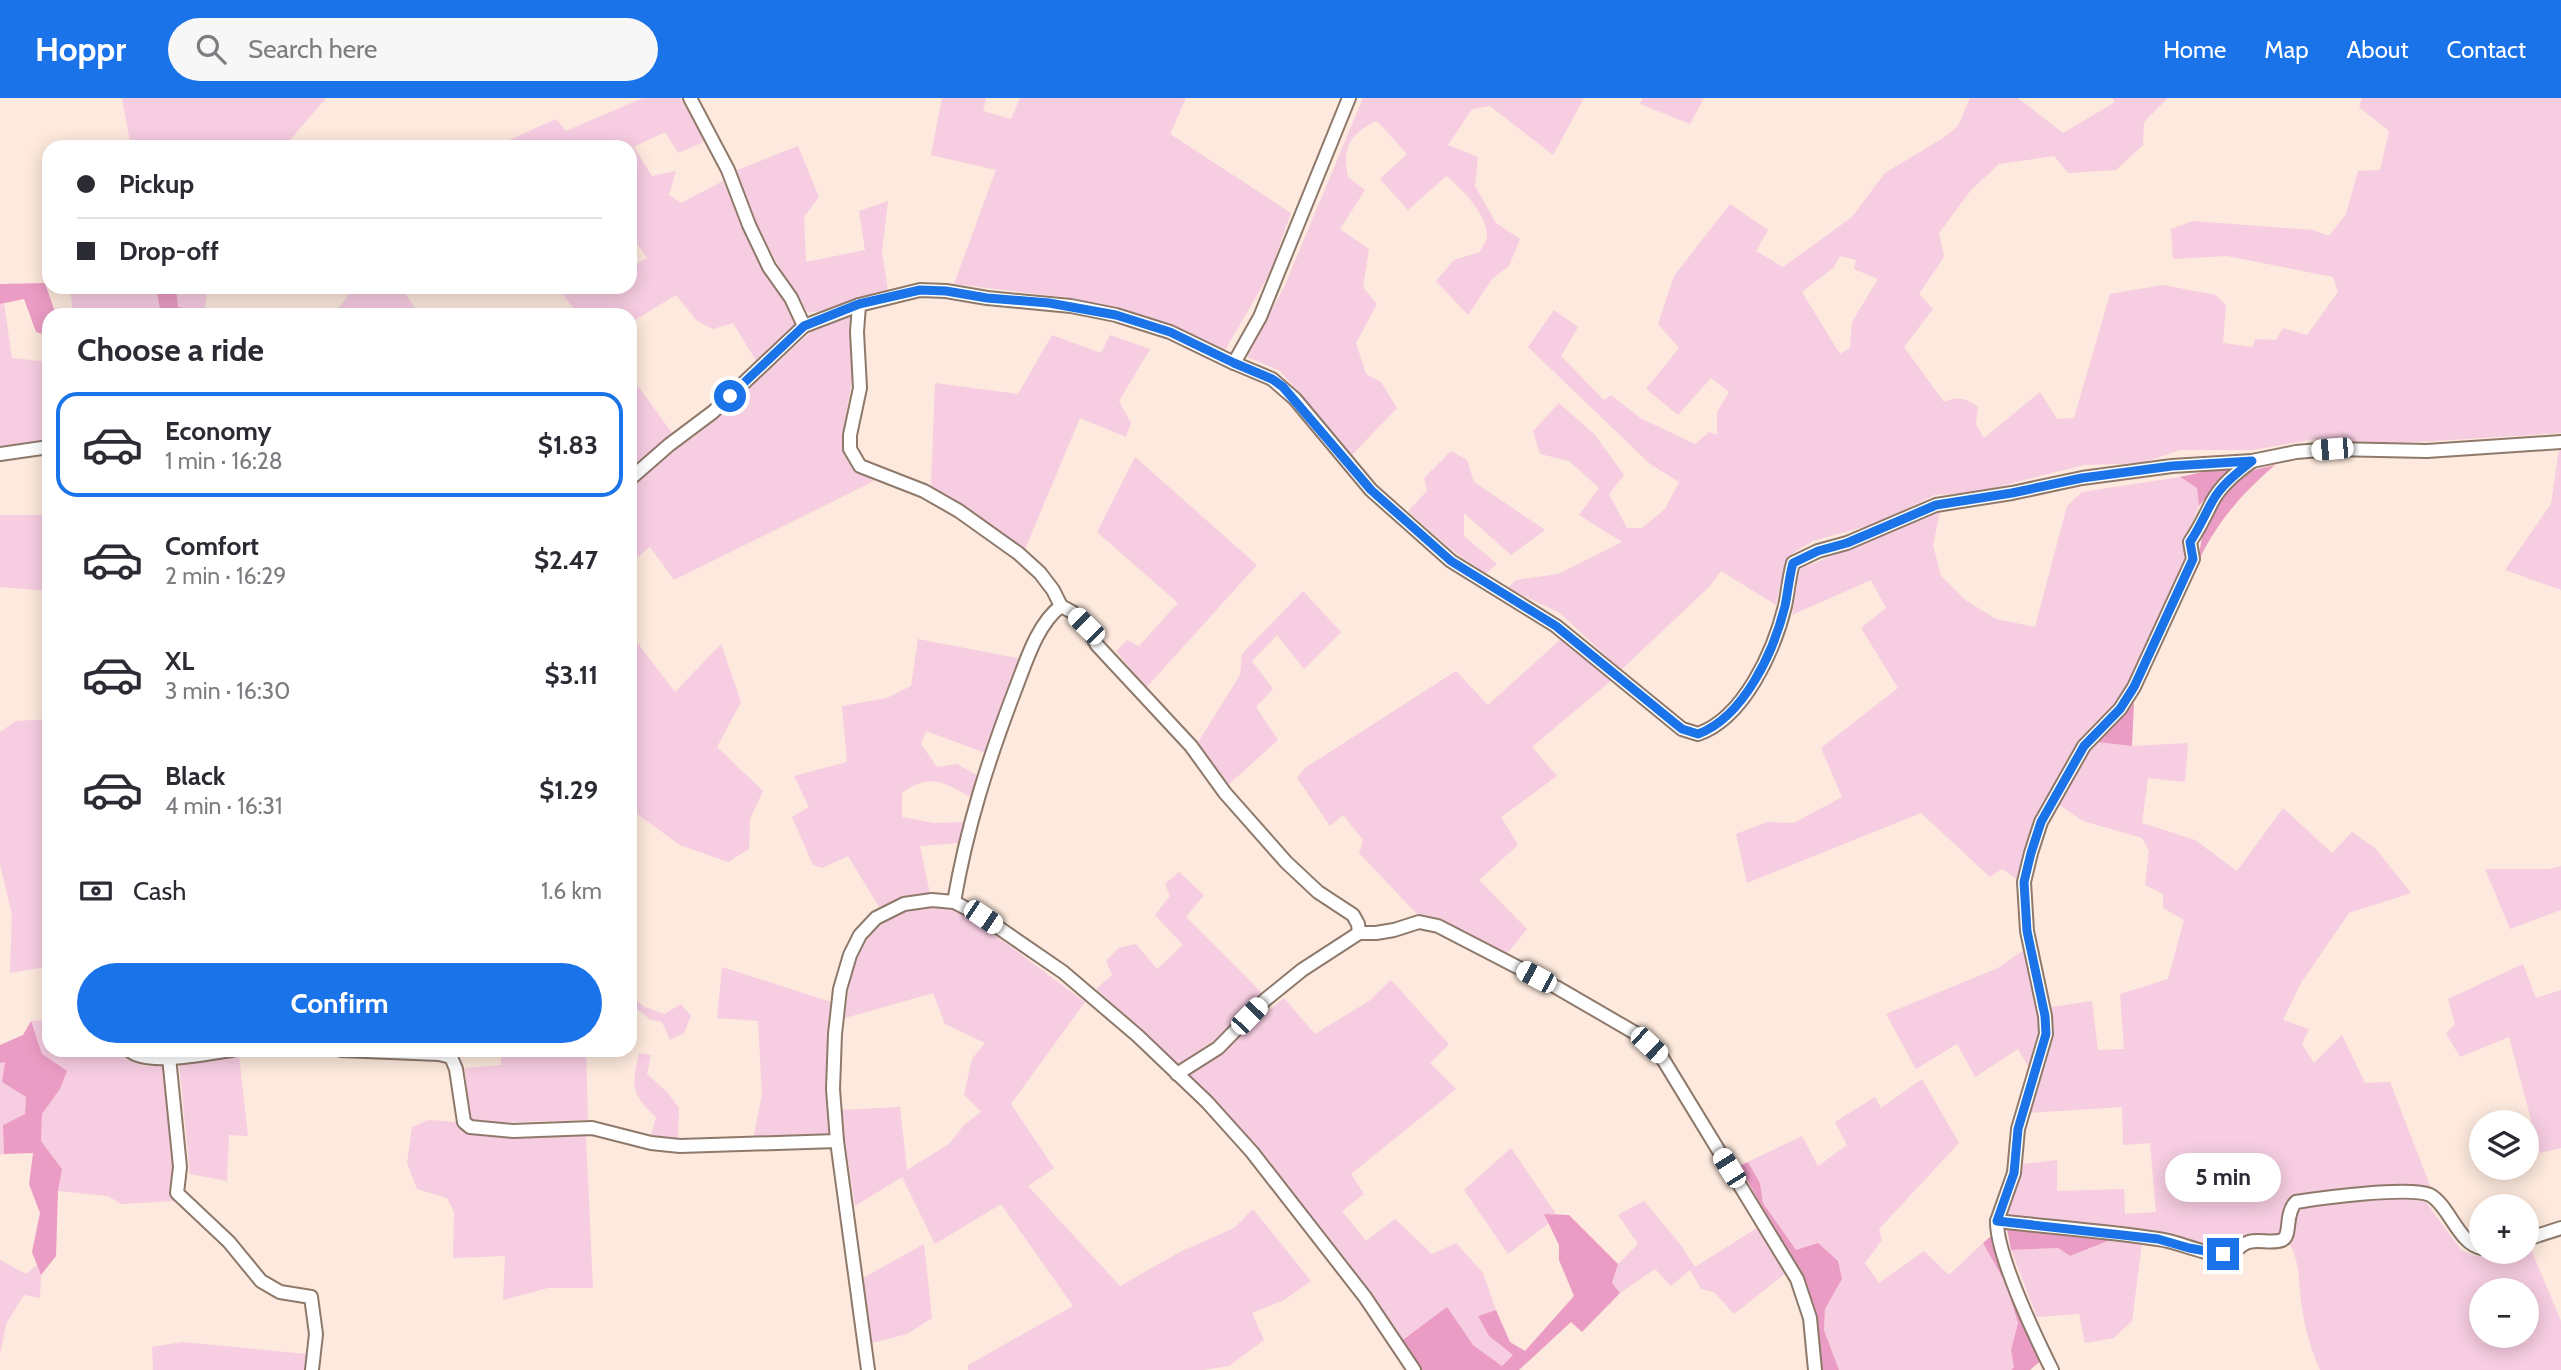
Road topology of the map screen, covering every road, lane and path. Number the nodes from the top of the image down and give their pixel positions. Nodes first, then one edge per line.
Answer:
1 (691, 98) edge
2 (1349, 98) edge
3 (859, 304) junction
4 (804, 326) junction
5 (1234, 363) junction
6 (2561, 442) edge
7 (42, 448) edge
8 (0, 454) edge
9 (2252, 461) junction
10 (637, 473) edge
11 (1061, 606) junction
12 (954, 902) junction
13 (1359, 933) junction
14 (140, 1057) edge
15 (169, 1057) joint
16 (451, 1057) edge
17 (1178, 1074) junction
18 (837, 1141) junction
19 (1997, 1221) junction
20 (2561, 1228) edge
21 (2539, 1235) edge
22 (2469, 1242) edge
23 (312, 1370) edge
24 (868, 1370) edge
25 (1414, 1370) edge
26 (1815, 1370) edge
27 (2052, 1370) edge

1 - 4 street
2 - 5 street
3 - 4 street
3 - 5 street
3 - 11 street
4 - 10 street
5 - 9 street
6 - 9 street
7 - 8 street
9 - 19 street
11 - 12 street
11 - 13 street
12 - 17 street
12 - 18 street
13 - 17 street
13 - 26 street
14 - 15 street
15 - 23 street
16 - 18 street
17 - 25 street
18 - 24 street
19 - 22 street
19 - 27 street
20 - 21 street

